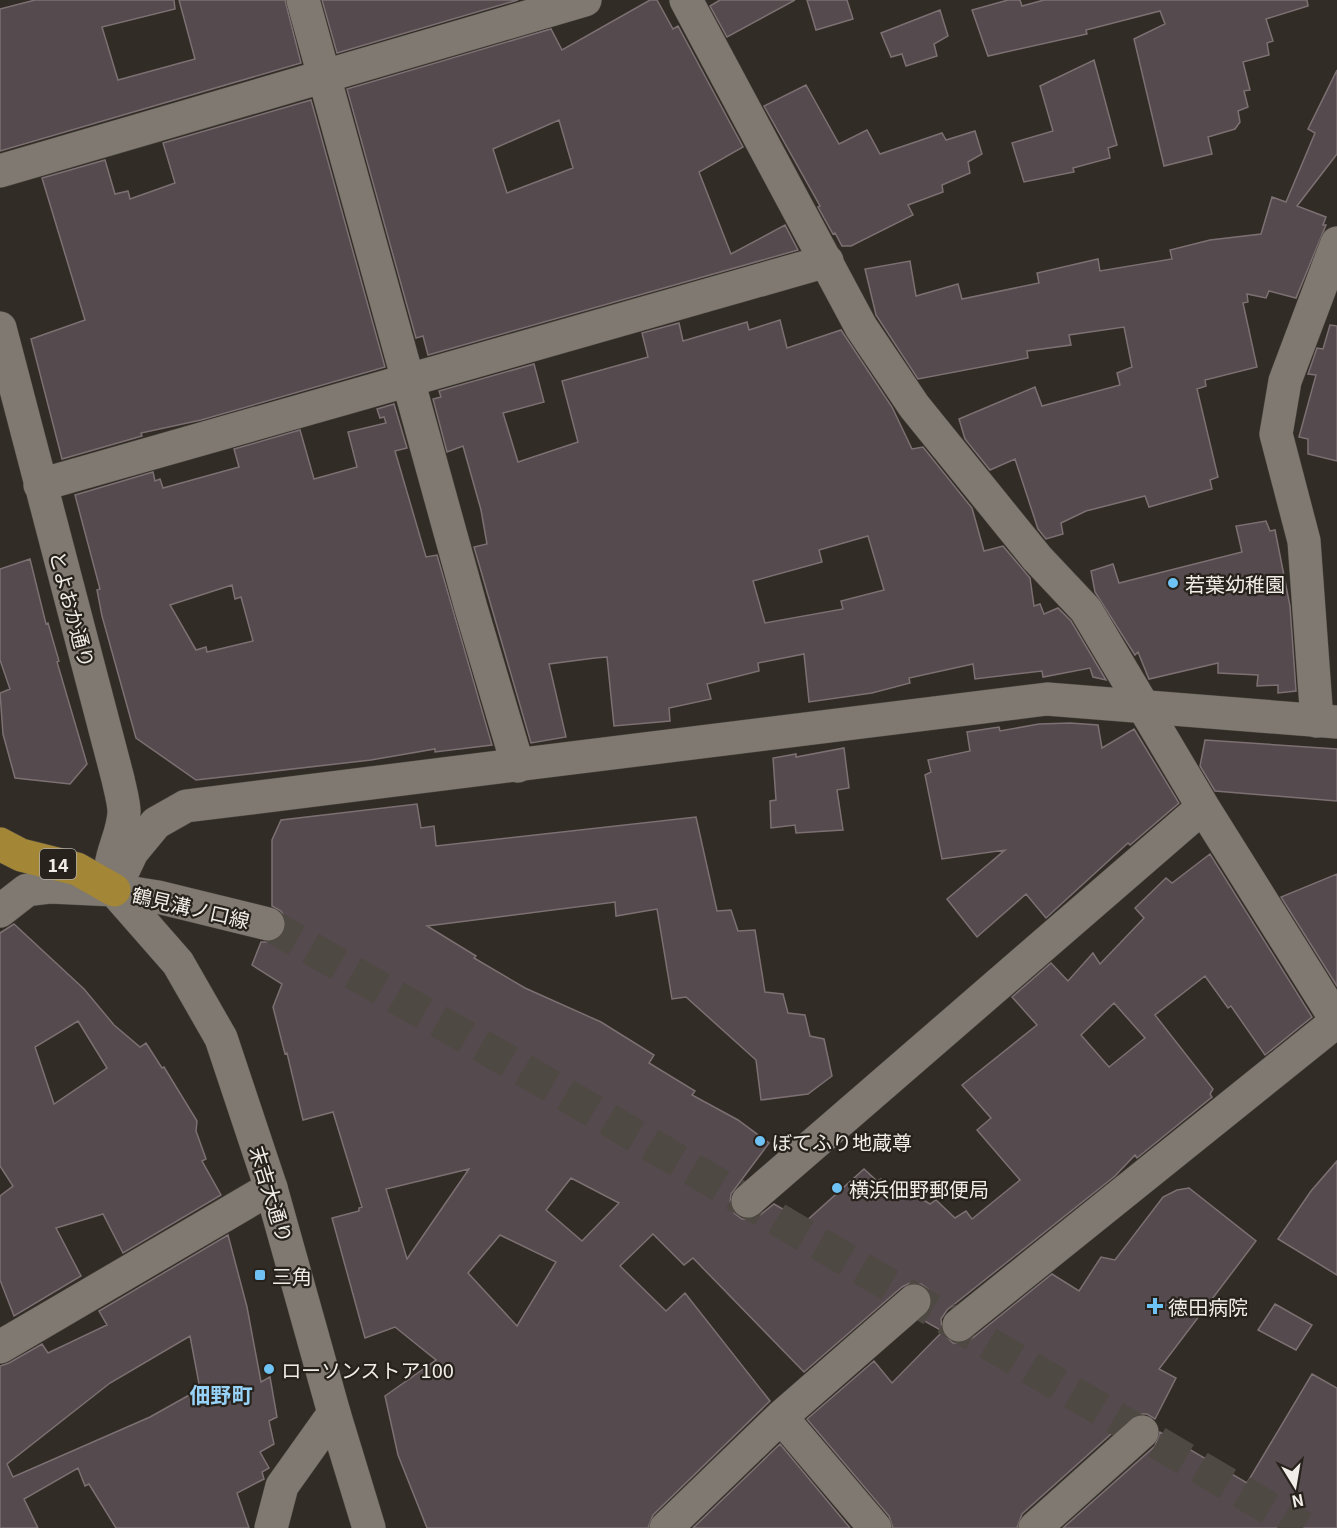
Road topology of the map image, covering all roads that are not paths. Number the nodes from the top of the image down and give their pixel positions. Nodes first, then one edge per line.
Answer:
1 (303, 0) edge
2 (585, 0) edge
3 (686, 0) edge
4 (324, 76) junction
5 (0, 171) edge
6 (1337, 243) edge
7 (827, 261) junction
8 (0, 328) edge
9 (410, 380) junction
10 (39, 485) junction
11 (1140, 706) junction
12 (1327, 722) edge
13 (518, 766) junction
14 (1203, 807) junction
15 (0, 844) edge
16 (114, 890) junction
17 (0, 911) edge
18 (268, 924) tunnel mouth
19 (1337, 1021) edge
20 (272, 1188) junction
21 (748, 1201) dead end
22 (914, 1301) dead end
23 (959, 1325) dead end
24 (0, 1347) edge
25 (334, 1413) junction
26 (781, 1417) junction
27 (1142, 1432) dead end
28 (271, 1528) edge
29 (369, 1528) edge
30 (666, 1528) edge
31 (875, 1528) edge
32 (1035, 1528) edge

1 - 4 street
2 - 4 street
3 - 7 street
4 - 5 street
4 - 9 street
6 - 12 street
7 - 9 street
7 - 11 street
8 - 10 street, とよおか通り
9 - 10 street
9 - 13 street
10 - 16 street, とよおか通り
11 - 12 street
11 - 13 street
11 - 14 street
13 - 16 street
14 - 19 street
14 - 21 street
15 - 16 main road, 14
16 - 17 street, 鶴見溝ノ口線
16 - 18 street, 鶴見溝ノ口線 / 14
16 - 20 street, 末吉大通り
19 - 23 street
20 - 24 street
20 - 25 street, 末吉大通り
22 - 26 street
25 - 28 street
25 - 29 street, 末吉大通り
26 - 30 street
26 - 31 street
27 - 32 street

